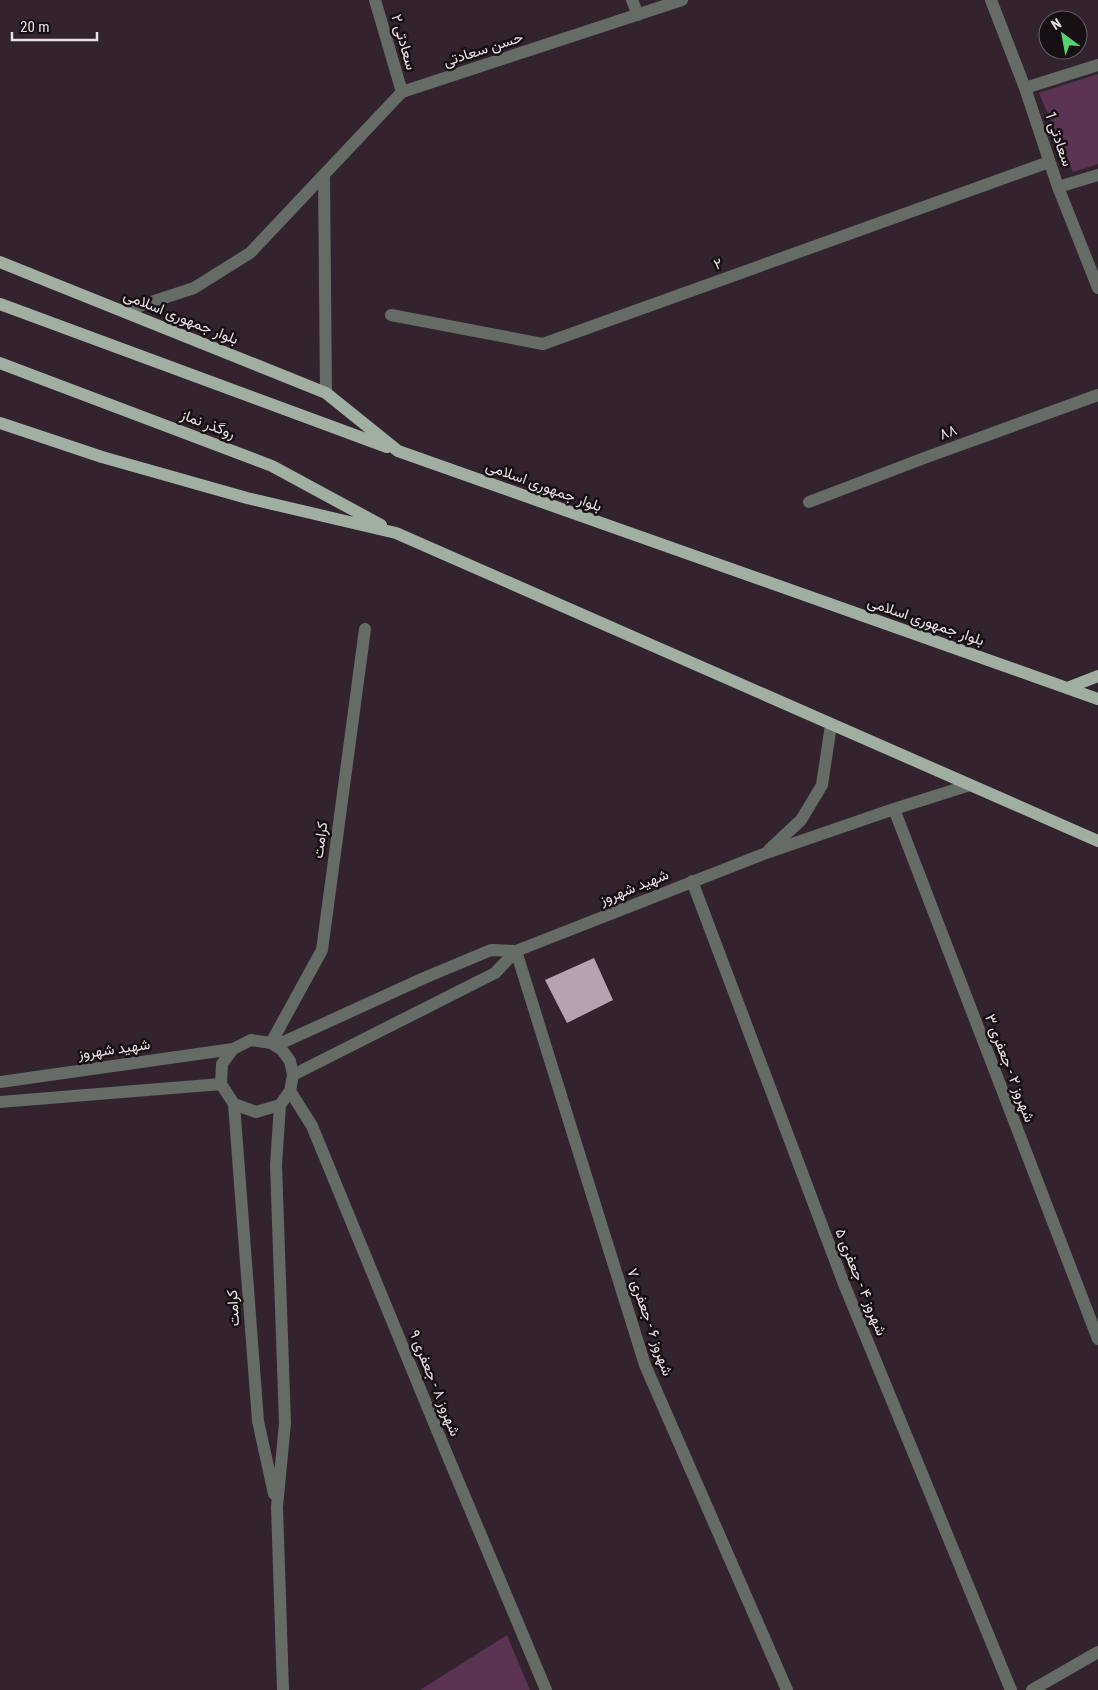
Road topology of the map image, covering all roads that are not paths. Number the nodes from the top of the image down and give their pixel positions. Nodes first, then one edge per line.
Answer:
1 (375, 0) edge
2 (632, 0) edge
3 (682, 0) edge
4 (991, 0) edge
5 (638, 16) junction
6 (1098, 65) edge
7 (1024, 88) junction
8 (402, 92) junction
9 (1049, 162) junction
10 (1098, 175) edge
11 (324, 176) junction
12 (1058, 187) junction
13 (0, 262) edge
14 (1098, 288) edge
15 (0, 304) edge
16 (124, 312) junction
17 (391, 315) dead end
18 (0, 363) edge
19 (326, 393) junction
20 (1098, 395) edge
21 (0, 422) edge
22 (398, 451) junction
23 (809, 502) dead end
24 (396, 533) junction
25 (365, 630) dead end
26 (1098, 676) edge
27 (1067, 688) junction
28 (1098, 699) edge
29 (831, 725) junction
30 (970, 785) junction
31 (894, 809) junction
32 (1098, 841) edge
33 (766, 853) junction
34 (692, 881) junction
35 (516, 951) junction
36 (274, 1044) junction
37 (234, 1048) junction
38 (293, 1075) junction
39 (0, 1082) edge
40 (221, 1084) junction
41 (290, 1092) junction
42 (0, 1102) edge
43 (234, 1104) junction
44 (280, 1105) junction
45 (1098, 1338) edge
46 (277, 1506) junction
47 (1098, 1652) edge
48 (283, 1690) edge
49 (546, 1690) edge
50 (787, 1690) edge
51 (1011, 1690) edge
52 (1032, 1690) edge

1 - 8 street, سعادتی ۲
2 - 5 street
3 - 5 street, حسن سعادتی
4 - 7 street, سعادتی 1
5 - 8 street, حسن سعادتی
6 - 7 street
7 - 9 street, سعادتی 1
8 - 11 street, حسن سعادتی
9 - 12 street, سعادتی 1
9 - 17 street, ۲
10 - 12 street
11 - 16 street, حسن سعادتی
11 - 19 street
12 - 14 street, سعادتی 1
13 - 16 main road, بلوار جمهوری اسلامی
15 - 22 main road
16 - 19 main road, بلوار جمهوری اسلامی
18 - 24 main road, روگذر نماز
19 - 22 main road, بلوار جمهوری اسلامی
20 - 23 street, ۸۸
21 - 24 main road
22 - 27 main road, بلوار جمهوری اسلامی
24 - 29 main road
25 - 36 street, کرامت
26 - 27 main road
27 - 28 main road, بلوار جمهوری اسلامی
29 - 30 main road
29 - 33 street
30 - 31 street, شهید شهروز
30 - 32 main road
31 - 33 street, شهید شهروز
31 - 45 street, شهروز ۲ - جعفری ۳
33 - 34 street, شهید شهروز
34 - 35 street, شهید شهروز
34 - 51 street, شهروز ۴ - جعفری ۵
35 - 36 street, شهید شهروز
35 - 38 street, شهید شهروز
35 - 50 street, شهروز ۶ - جعفری ۷
36 - 37 street
36 - 38 street
37 - 39 street, شهید شهروز
37 - 40 street
38 - 41 street
40 - 42 street
40 - 43 street
41 - 44 street
41 - 49 street, شهروز ۸ - جعفری ۹
43 - 44 street
43 - 46 street, کرامت
44 - 46 street, کرامت
46 - 48 street, کرامت
47 - 52 street

